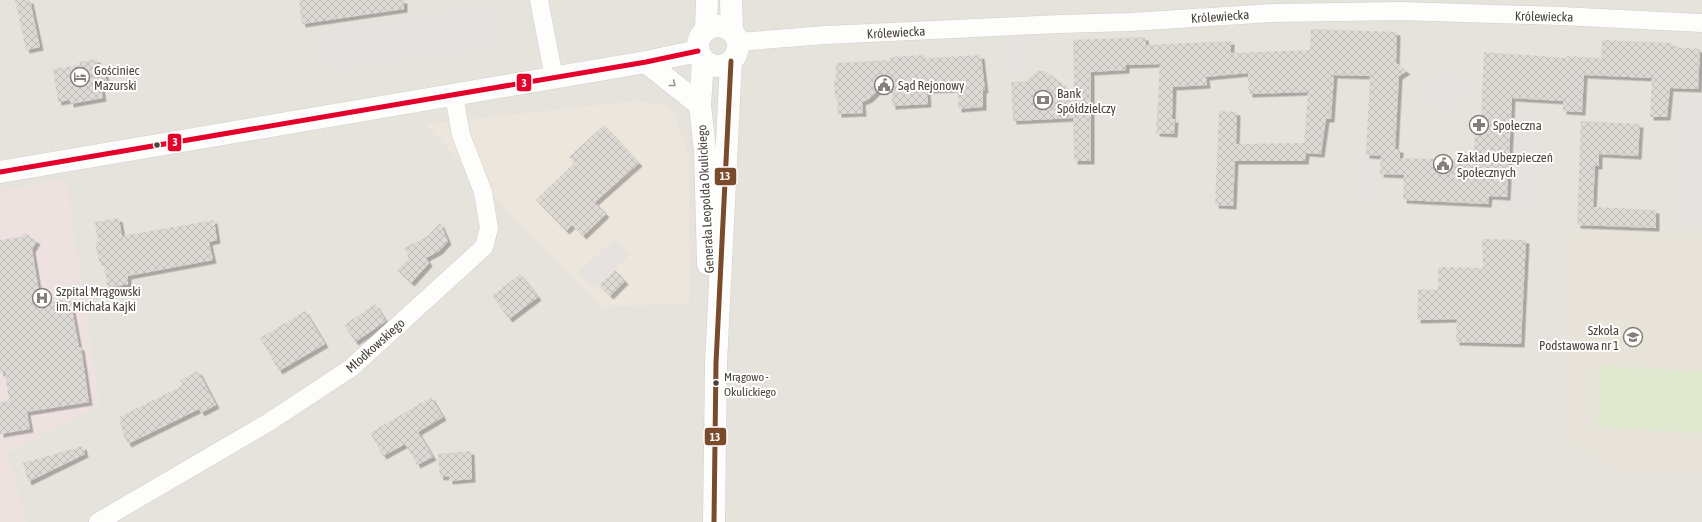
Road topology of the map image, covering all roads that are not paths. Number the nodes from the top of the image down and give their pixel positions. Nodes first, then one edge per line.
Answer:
1 (539, 0) edge
2 (707, 0) edge
3 (1702, 23) edge
4 (706, 29) junction
5 (736, 31) edge
6 (700, 56) junction
7 (646, 62) junction
8 (554, 78) junction
9 (454, 95) junction
10 (700, 106) junction
11 (0, 172) edge
12 (716, 363) junction
13 (98, 522) edge
14 (714, 522) edge

1 - 8 street
2 - 4 street
3 - 5 street, Królewiecka
4 - 5 street
4 - 6 street
5 - 6 street
5 - 12 street, Generała Leopolda Okulickiego
6 - 7 street
6 - 10 street, Generała Leopolda Okulickiego
7 - 8 street
7 -> 10 street
8 - 9 street
9 - 11 street
9 - 13 street, Młodkowskiego
10 - 12 street, Generała Leopolda Okulickiego
12 - 14 street, Generała Leopolda Okulickiego

